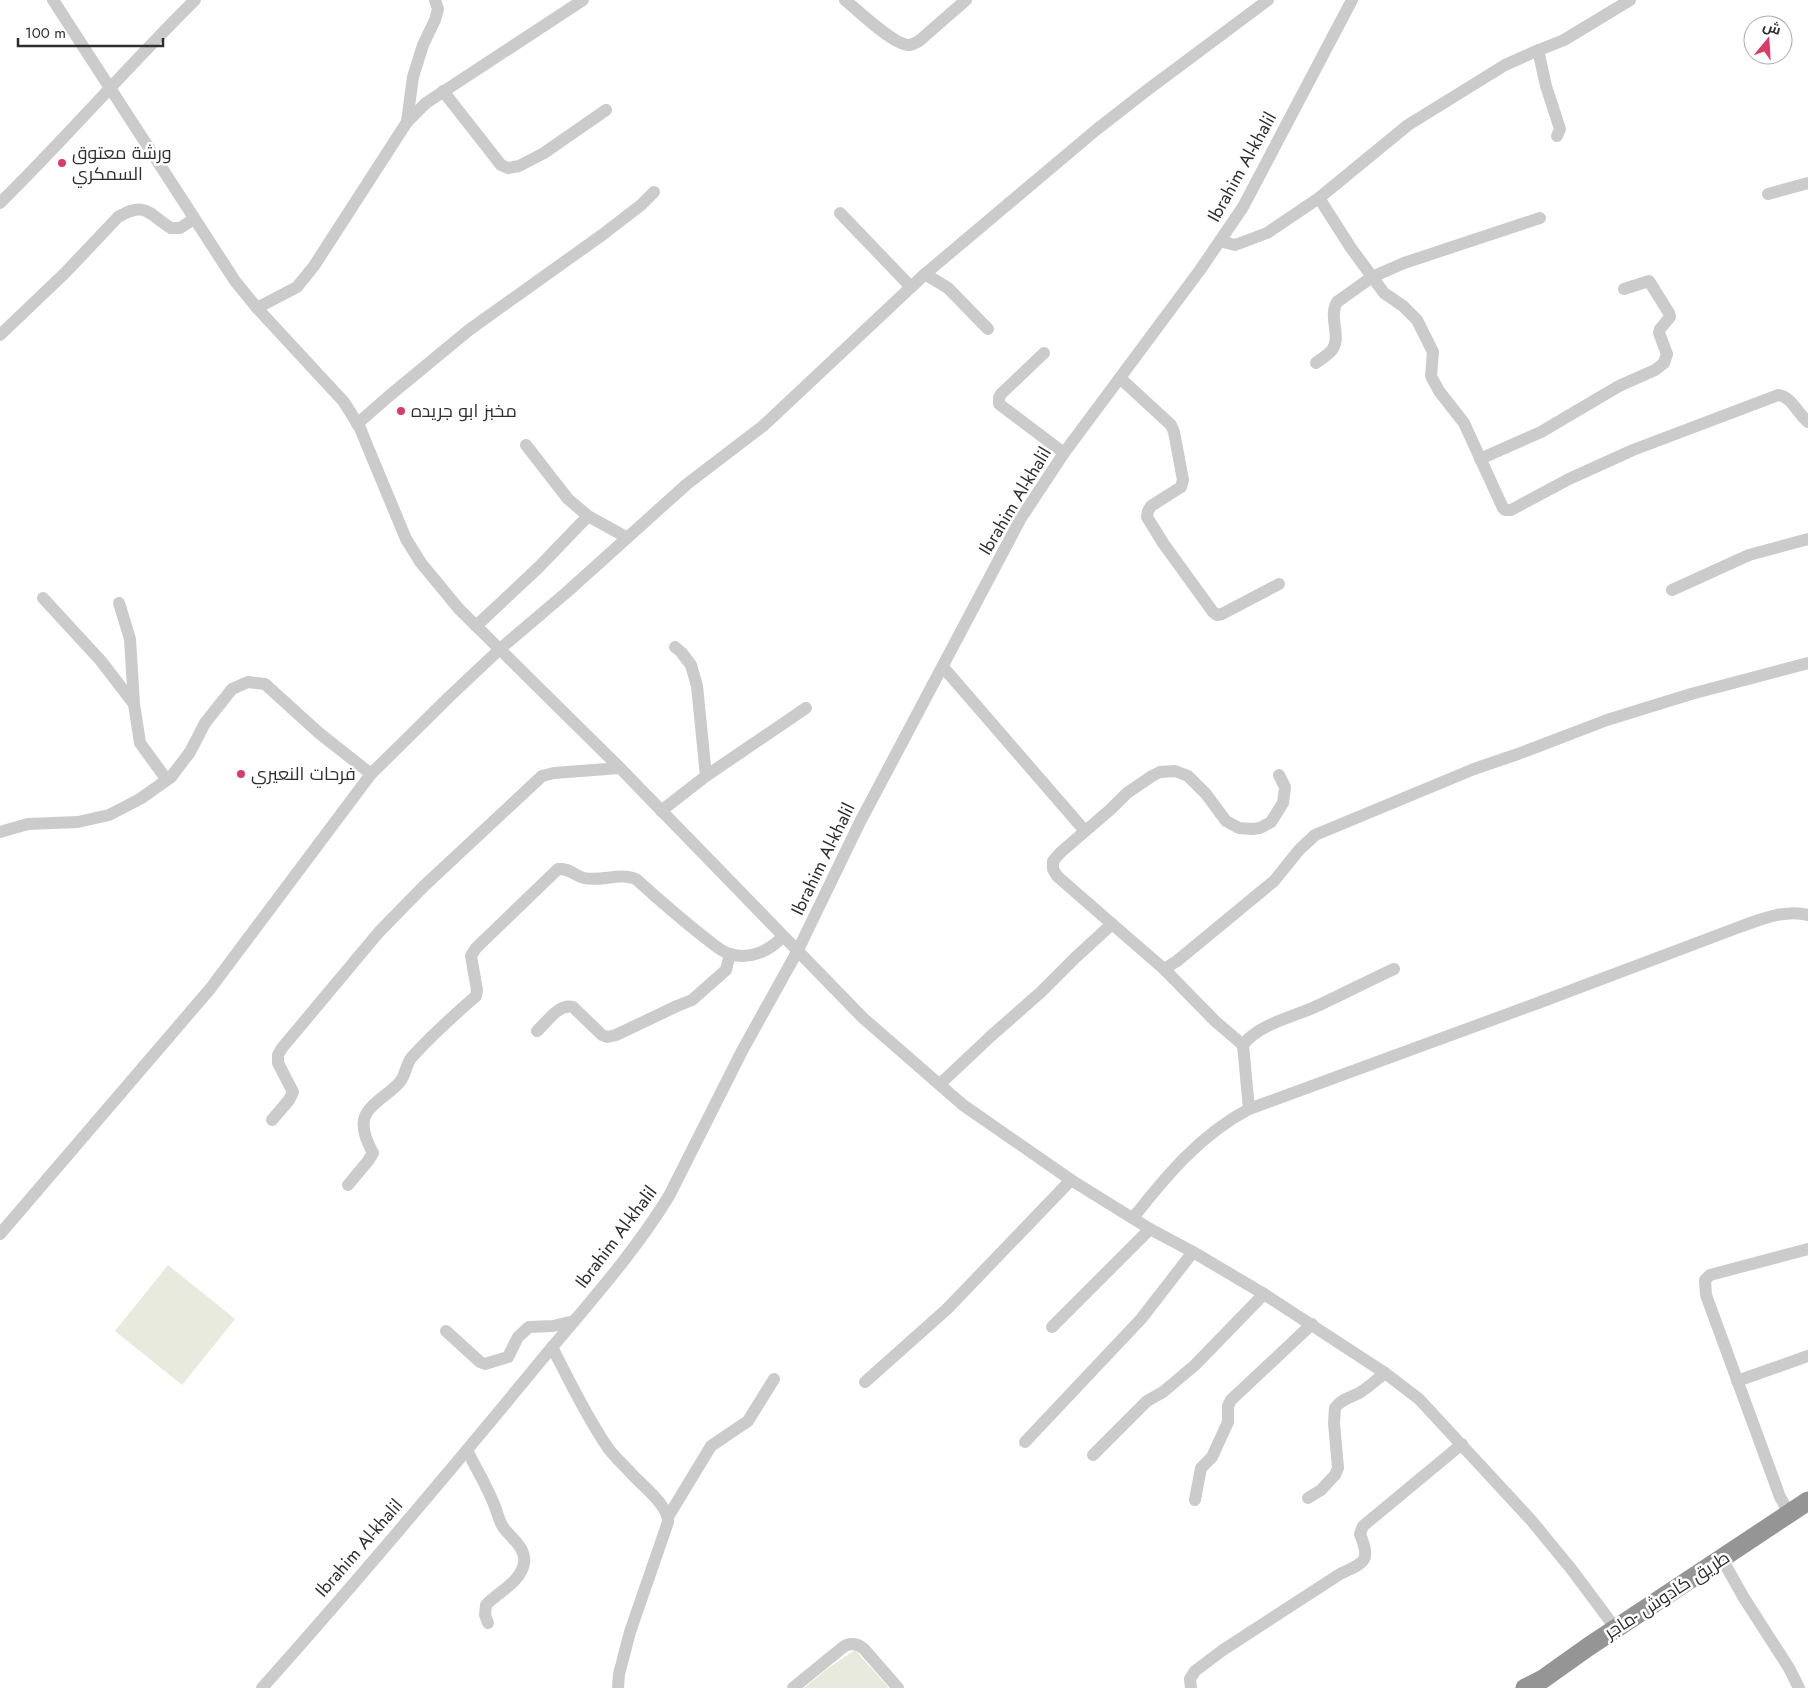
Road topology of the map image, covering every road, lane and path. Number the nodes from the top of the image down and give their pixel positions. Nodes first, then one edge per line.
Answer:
1 (53, 0) edge
2 (195, 0) edge
3 (434, 0) edge
4 (583, 0) edge
5 (845, 0) edge
6 (966, 0) edge
7 (1268, 0) edge
8 (1352, 0) edge
9 (1630, 0) edge
10 (1538, 50) junction
11 (109, 88) junction
12 (443, 91) junction
13 (606, 110) dead end
14 (407, 122) junction
15 (1557, 136) dead end
16 (1808, 183) edge
17 (654, 192) dead end
18 (1768, 194) dead end
19 (1319, 198) junction
20 (0, 203) edge
21 (840, 213) dead end
22 (1540, 218) dead end
23 (194, 219) junction
24 (1220, 241) junction
25 (925, 274) junction
26 (1372, 277) junction
27 (911, 287) junction
28 (1624, 289) dead end
29 (257, 308) junction
30 (988, 329) dead end
31 (0, 335) edge
32 (1044, 353) dead end
33 (1316, 363) dead end
34 (1120, 378) junction
35 (1808, 422) edge
36 (357, 424) junction
37 (526, 445) dead end
38 (1064, 453) junction
39 (1480, 458) junction
40 (588, 516) junction
41 (626, 537) junction
42 (1808, 539) edge
43 (1279, 584) dead end
44 (1672, 590) dead end
45 (43, 598) dead end
46 (119, 603) dead end
47 (476, 626) junction
48 (675, 647) dead end
49 (500, 649) junction
50 (1808, 663) edge
51 (943, 667) junction
52 (134, 704) junction
53 (806, 708) dead end
54 (620, 768) junction
55 (371, 774) junction
56 (1279, 775) dead end
57 (706, 776) junction
58 (167, 780) junction
59 (661, 811) junction
60 (1085, 831) junction
61 (0, 832) edge
62 (1808, 914) edge
63 (1112, 924) junction
64 (783, 936) junction
65 (797, 952) junction
66 (730, 954) junction
67 (1164, 969) junction
68 (1394, 970) dead end
69 (537, 1031) dead end
70 (1243, 1045) junction
71 (940, 1084) junction
72 (1249, 1108) junction
73 (272, 1120) dead end
74 (1072, 1180) junction
75 (348, 1185) dead end
76 (1133, 1218) junction
77 (1150, 1229) junction
78 (0, 1234) edge
79 (1808, 1249) edge
80 (1193, 1252) junction
81 (1264, 1294) junction
82 (574, 1321) junction
83 (1312, 1324) junction
84 (1052, 1327) dead end
85 (446, 1331) dead end
86 (552, 1347) junction
87 (1808, 1356) edge
88 (1384, 1372) junction
89 (774, 1379) dead end
90 (1737, 1381) junction
91 (865, 1382) dead end
92 (1025, 1442) dead end
93 (1462, 1444) junction
94 (467, 1450) junction
95 (1093, 1455) dead end
96 (1308, 1498) dead end
97 (1195, 1500) dead end
98 (1808, 1501) edge
99 (1789, 1513) junction
100 (668, 1517) junction
101 (1722, 1559) junction
102 (488, 1623) dead end
103 (1616, 1629) junction
104 (1545, 1683) edge
105 (262, 1688) edge
106 (618, 1688) edge
107 (793, 1688) edge
108 (898, 1688) edge
109 (1191, 1688) edge
110 (1525, 1688) edge
111 (1799, 1688) edge

1 - 11 street
2 - 11 street
3 - 14 street
4 - 12 street
5 - 6 street
7 - 25 street
8 - 24 street, Ibrahim Al-khalil
9 - 10 street
10 - 15 street
10 - 19 street
11 - 20 street
11 - 23 street
12 - 13 street
12 - 14 street
14 - 29 street
16 - 18 street
17 - 36 street
19 - 24 street
19 - 26 street
21 - 27 street
22 - 26 street
23 - 29 street
23 - 31 street
24 - 34 street, Ibrahim Al-khalil
25 - 27 street
25 - 30 street
26 - 33 street
26 - 39 street
27 - 41 street
28 - 39 street
29 - 36 street
32 - 38 street
34 - 38 street, Ibrahim Al-khalil
34 - 43 street
35 - 39 street
36 - 47 street
37 - 40 street
38 - 51 street, Ibrahim Al-khalil
40 - 41 street
40 - 47 street
41 - 49 street
42 - 44 street
45 - 52 street
46 - 52 street
47 - 49 street
48 - 57 street
49 - 54 street
49 - 55 street
50 - 67 street
51 - 60 street
51 - 65 street, Ibrahim Al-khalil
52 - 58 street
53 - 57 street
54 - 59 street
54 - 73 street
55 - 58 street
55 - 78 street
56 - 60 street
57 - 59 street
58 - 61 street
59 - 64 street
60 - 63 street
62 - 72 street
63 - 67 street
63 - 71 street
64 - 65 street
64 - 66 street
65 - 71 street
65 - 82 street, Ibrahim Al-khalil
66 - 69 street
66 - 75 street
67 - 70 street
68 - 70 street
70 - 72 street
71 - 74 street
72 - 76 street
74 - 76 street
74 - 91 street
76 - 77 street
77 - 80 street
77 - 84 street
79 - 90 street
80 - 81 street
80 - 92 street
81 - 83 street
81 - 95 street
82 - 85 street
82 - 86 street, Ibrahim Al-khalil
83 - 88 street
83 - 97 street
86 - 94 street, Ibrahim Al-khalil
86 - 100 street
87 - 90 street
88 - 93 street
88 - 96 street
89 - 100 street
90 - 99 street
93 - 103 street
93 - 109 street
94 - 102 street
94 - 105 street, Ibrahim Al-khalil
98 - 99 highway, طريق كادوش -ماجر
99 - 101 highway, طريق كادوش -ماجر
100 - 106 street
101 - 103 highway, طريق كادوش -ماجر
101 - 111 street
103 - 104 highway, طريق كادوش -ماجر
104 - 110 highway, طريق كادوش -ماجر
107 - 108 street

